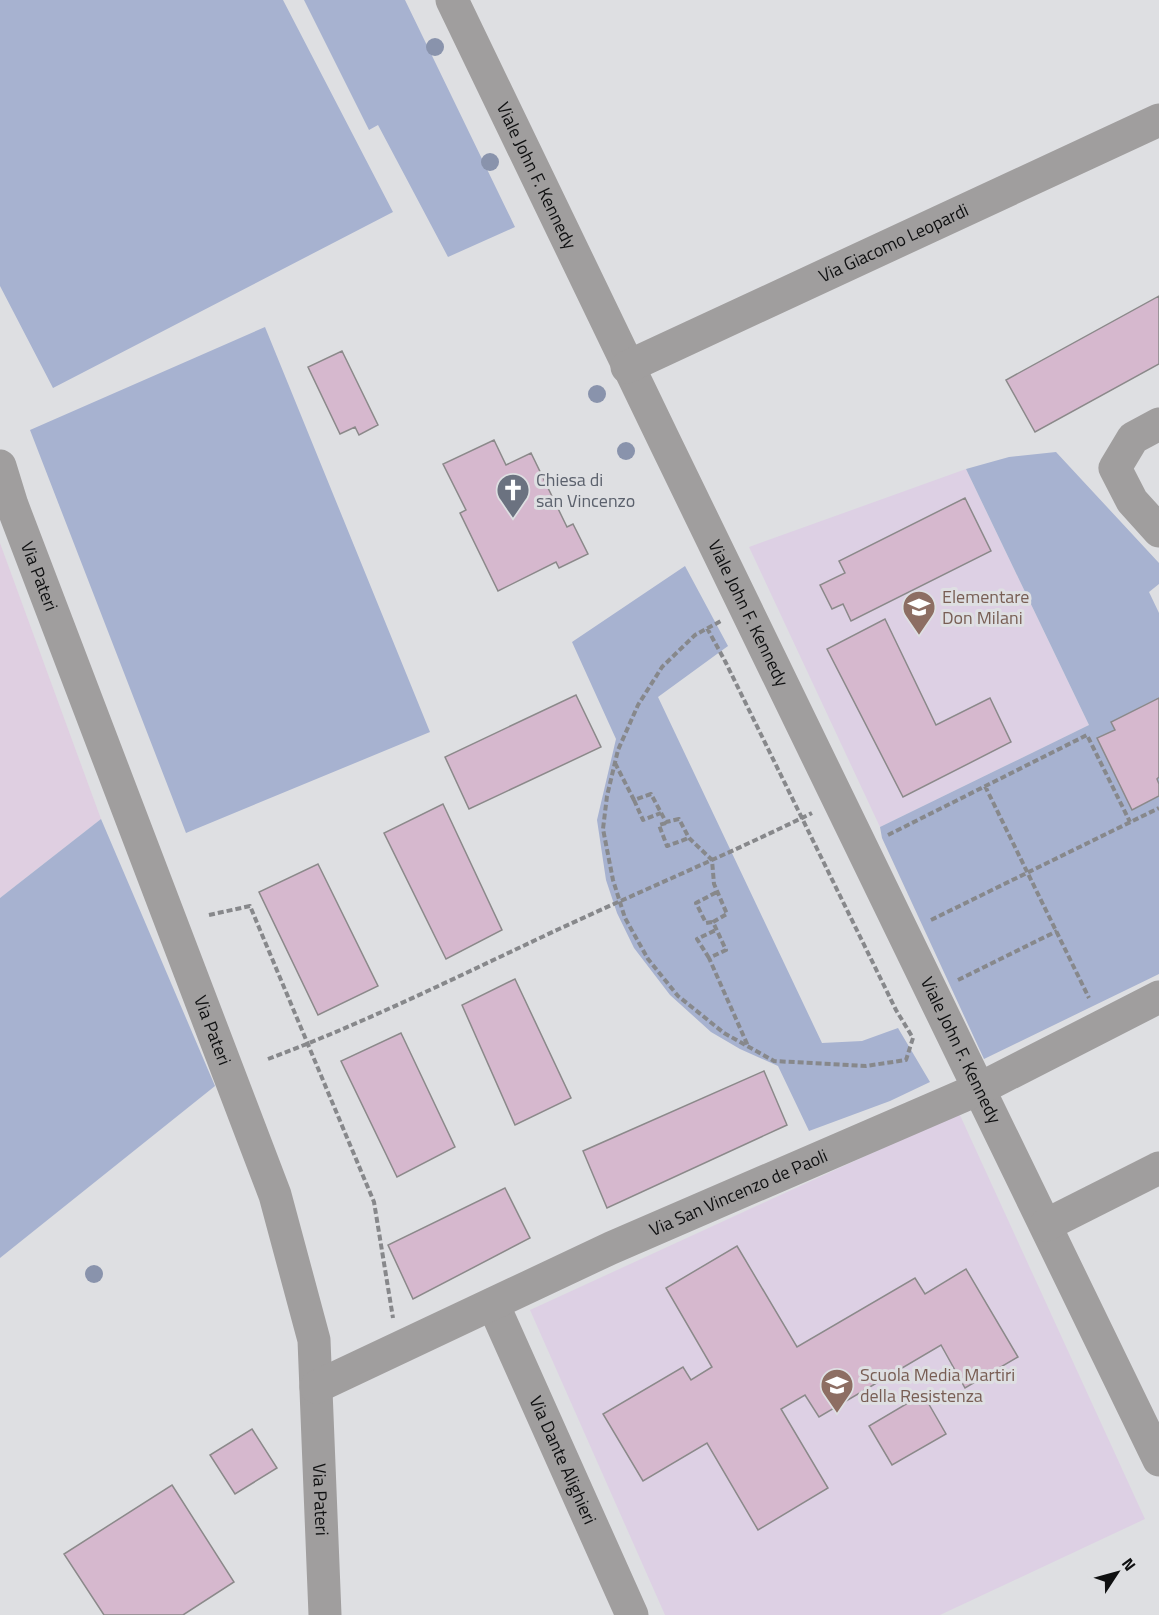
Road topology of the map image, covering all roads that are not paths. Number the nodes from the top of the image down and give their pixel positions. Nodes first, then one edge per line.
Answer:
1 (452, 0) edge
2 (1159, 120) edge
3 (627, 367) junction
4 (1159, 424) edge
5 (0, 466) edge
6 (1159, 531) edge
7 (1159, 998) edge
8 (981, 1089) junction
9 (1159, 1168) edge
10 (1046, 1225) junction
11 (493, 1304) junction
12 (316, 1387) junction
13 (1159, 1460) edge
14 (325, 1615) edge
15 (632, 1615) edge

1 - 3 street, Viale John F. Kennedy
2 - 3 street, Via Giacomo Leopardi
3 - 8 street, Viale John F. Kennedy
4 - 6 street
5 - 12 street, Via Pateri
7 - 8 street, Via San Vincenzo de Paoli
8 - 10 street, Viale John F. Kennedy
8 - 11 street, Via San Vincenzo de Paoli
9 - 10 street
10 - 13 street, Viale John F. Kennedy
11 - 12 street, Via San Vincenzo de Paoli
11 - 15 street, Via Dante Alighieri
12 - 14 street, Via Pateri

